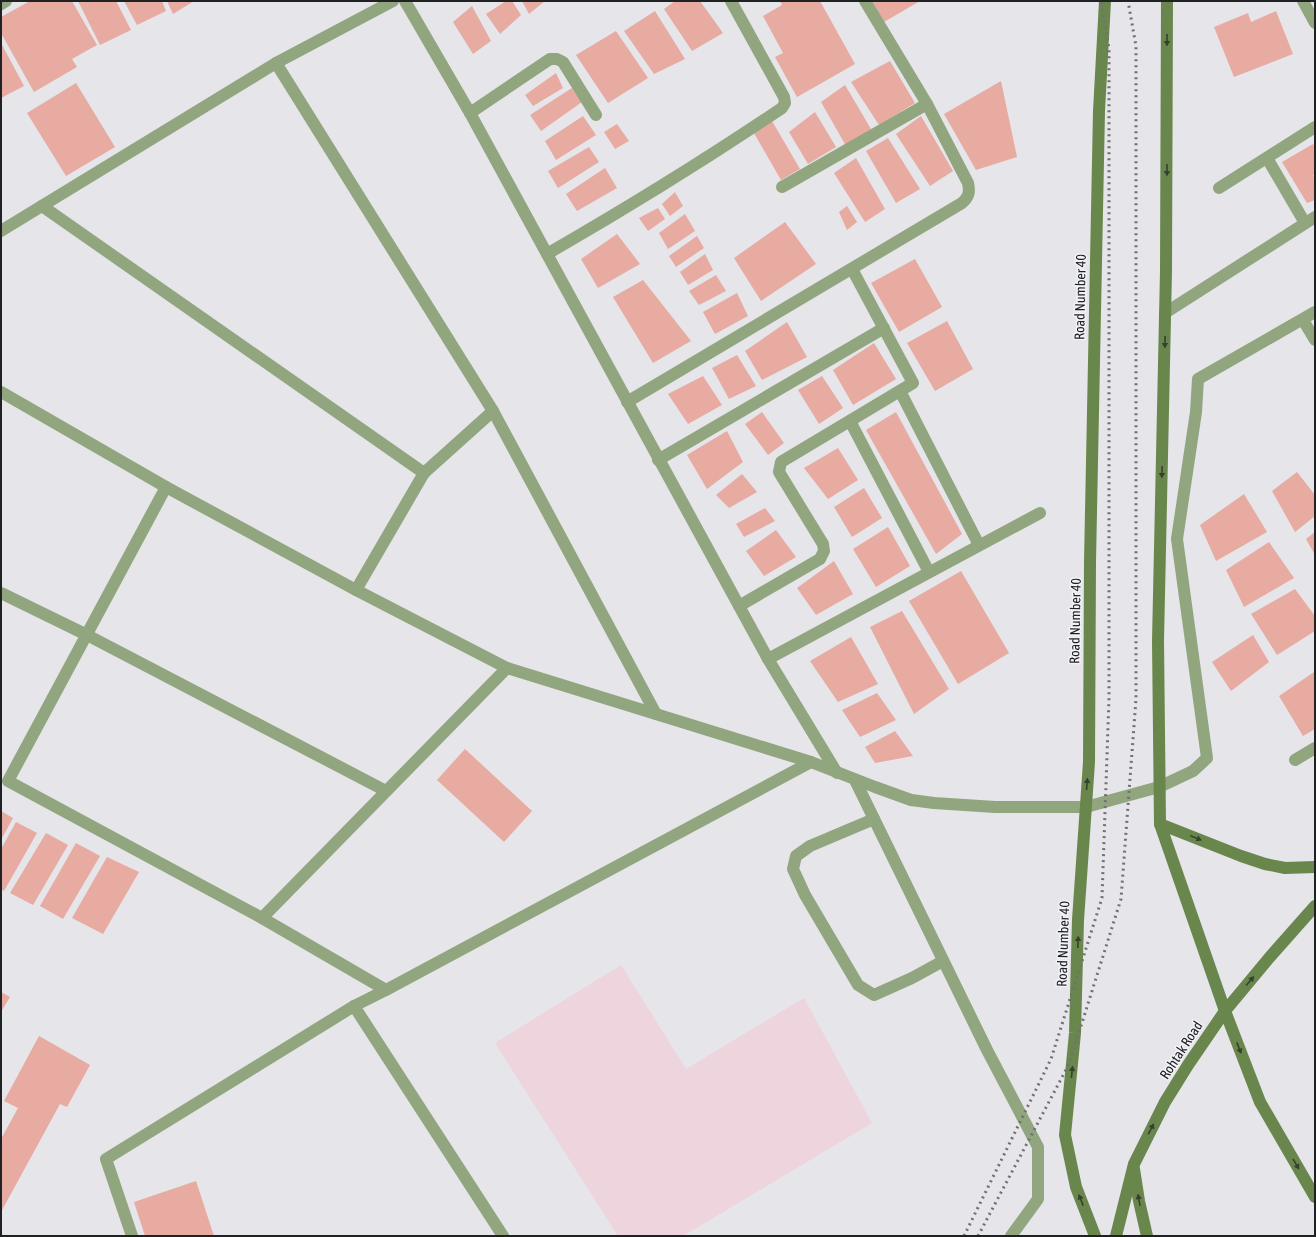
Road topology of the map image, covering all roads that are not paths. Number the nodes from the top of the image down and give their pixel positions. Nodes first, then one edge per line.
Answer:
1 (6, 1) edge
2 (392, 1) edge
3 (404, 1) edge
4 (731, 1) edge
5 (864, 1) edge
6 (1105, 1) edge
7 (1168, 1) edge
8 (1303, 1) edge
9 (1, 4) edge
10 (1315, 23) edge
11 (276, 63) junction
12 (927, 104) junction
13 (470, 113) junction
14 (596, 114) dead end
15 (1315, 127) edge
16 (1267, 158) junction
17 (782, 187) dead end
18 (1219, 188) dead end
19 (42, 206) junction
20 (1310, 220) edge
21 (1, 231) edge
22 (547, 254) junction
23 (852, 269) junction
24 (1315, 312) edge
25 (1165, 313) junction
26 (1303, 320) junction
27 (884, 328) junction
28 (1315, 340) edge
29 (900, 391) junction
30 (1, 392) edge
31 (627, 402) junction
32 (493, 411) junction
33 (850, 421) junction
34 (658, 460) junction
35 (424, 473) junction
36 (166, 487) junction
37 (1040, 513) dead end
38 (979, 545) junction
39 (929, 572) junction
40 (356, 590) junction
41 (1, 593) edge
42 (739, 606) junction
43 (87, 635) junction
44 (768, 659) junction
45 (507, 668) junction
46 (656, 714) junction
47 (1315, 748) edge
48 (1295, 760) dead end
49 (811, 762) junction
50 (837, 773) junction
51 (5, 780) edge
52 (855, 780) junction
53 (1159, 787) junction
54 (386, 791) junction
55 (1086, 807) junction
56 (874, 819) junction
57 (1160, 824) junction
58 (1315, 867) edge
59 (1315, 906) edge
60 (262, 918) junction
61 (943, 961) junction
62 (386, 990) junction
63 (354, 1006) junction
64 (1225, 1011) junction
65 (1134, 1164) junction
66 (1315, 1197) edge
67 (132, 1236) edge
68 (503, 1236) edge
69 (1011, 1236) edge
70 (1095, 1236) edge
71 (1116, 1236) edge
72 (1147, 1236) edge

1 - 9 street
2 - 11 street
3 - 13 street
4 - 22 street
5 - 12 street
55 -> 6 main road, Road Number 40
7 -> 25 main road
8 - 10 street
11 - 19 street
11 - 32 street
12 - 17 street
12 - 23 street
13 - 14 street
13 - 22 street
15 - 16 street
16 - 18 street
16 - 20 street
19 - 21 street
19 - 35 street
20 - 25 street
22 - 31 street
23 - 27 street
23 - 31 street
24 - 26 street
25 -> 53 main road
26 - 28 street
26 - 53 street
27 - 29 street
27 - 34 street
29 - 33 street
29 - 38 street
30 - 36 street
31 - 34 street
32 - 35 street
32 - 46 street
33 - 39 street
33 - 42 street
34 - 42 street
35 - 40 street
36 - 40 street
36 - 43 street
37 - 38 street
38 - 39 street
39 - 44 street
40 - 45 street
41 - 43 street
42 - 44 street
43 - 51 street
43 - 54 street
44 - 50 street
45 - 46 street
45 - 54 street
46 - 49 street
47 - 48 street
49 - 50 street
49 - 62 street
50 - 52 street
51 - 60 street
52 - 55 street
52 - 56 street
53 - 55 street
53 - 57 main road
54 - 60 street
70 -> 55 main road, Road Number 40
56 - 61 street
56 - 61 street
57 -> 58 main road
57 - 64 main road
64 -> 59 main road, Rohtak Road
60 - 62 street
61 - 69 street
62 - 63 street
63 - 67 street
63 - 68 street
65 -> 64 main road, Rohtak Road
64 -> 66 main road
65 - 71 main road, Rohtak Road
72 -> 65 main road

